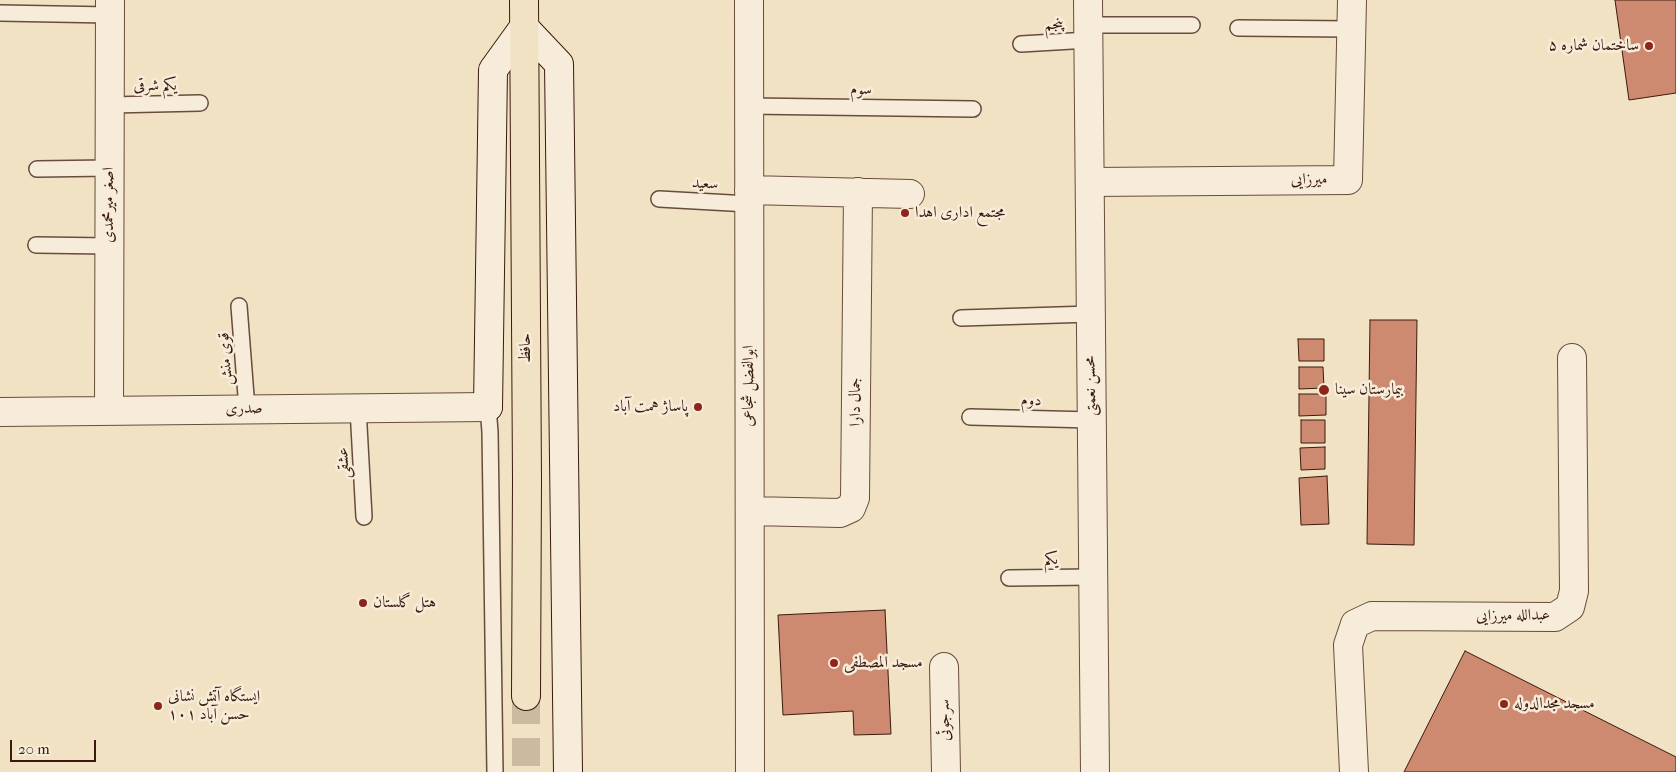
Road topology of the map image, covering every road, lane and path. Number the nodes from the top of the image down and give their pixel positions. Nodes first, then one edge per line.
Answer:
1 (524, 0) edge
2 (749, 0) edge
3 (1352, 0) edge
4 (110, 7) edge
5 (0, 14) edge
6 (1088, 22) edge
7 (1192, 25) dead end
8 (524, 27) junction
9 (1238, 28) dead end
10 (1351, 29) junction
11 (1021, 44) dead end
12 (200, 103) dead end
13 (110, 105) junction
14 (749, 106) junction
15 (973, 109) dead end
16 (109, 168) junction
17 (36, 169) dead end
18 (1090, 182) junction
19 (858, 192) junction
20 (910, 194) dead end
21 (749, 196) junction
22 (659, 199) dead end
23 (36, 245) dead end
24 (109, 246) junction
25 (239, 306) dead end
26 (1091, 314) junction
27 (961, 318) dead end
28 (1572, 358) dead end
29 (488, 407) junction
30 (358, 408) junction
31 (247, 409) junction
32 (109, 410) junction
33 (0, 412) edge
34 (970, 417) dead end
35 (1092, 420) junction
36 (750, 511) junction
37 (364, 517) dead end
38 (1093, 577) junction
39 (1009, 578) dead end
40 (944, 667) dead end
41 (526, 696) tunnel mouth
42 (495, 772) edge
43 (568, 772) edge
44 (750, 772) edge
45 (946, 772) edge
46 (1095, 772) edge
47 (1354, 772) edge

1 - 8 main road, حافظ
2 - 14 street, ابوالفضل شجاعی
3 - 10 street, میرزایی
4 - 5 lane
4 - 13 street, اصغر میرمحمدی
6 - 7 lane, پنجم
6 - 11 lane, پنجم
6 - 18 street, محسن نعمتی
8 - 29 street
8 - 41 main road, حافظ
8 - 43 street
9 - 10 lane
10 - 18 street, میرزایی
12 - 13 lane, یکم شرقی
13 - 16 street, اصغر میرمحمدی
14 - 15 lane, سوم
14 - 21 street, ابوالفضل شجاعی
16 - 17 lane
16 - 24 street, اصغر میرمحمدی
18 - 26 street, محسن نعمتی
19 - 20 street
19 - 21 street
19 - 36 street, جمال دارا
21 - 22 lane, سعید
21 - 36 street, ابوالفضل شجاعی
23 - 24 lane
24 - 32 street, اصغر میرمحمدی
25 - 31 lane, قوی منش
26 - 27 lane
26 - 35 street, محسن نعمتی
28 - 47 street, عبدالله میرزایی
29 - 30 street, صدری
29 - 42 lane
30 - 31 street, صدری
30 - 37 lane, عشقی
31 - 32 street, صدری
32 - 33 street, صدری
34 - 35 lane, دوم
35 - 38 street, محسن نعمتی
36 - 44 street, ابوالفضل شجاعی
38 - 39 lane, یکم
38 - 46 street, محسن نعمتی
40 - 45 street, سرجوئی

